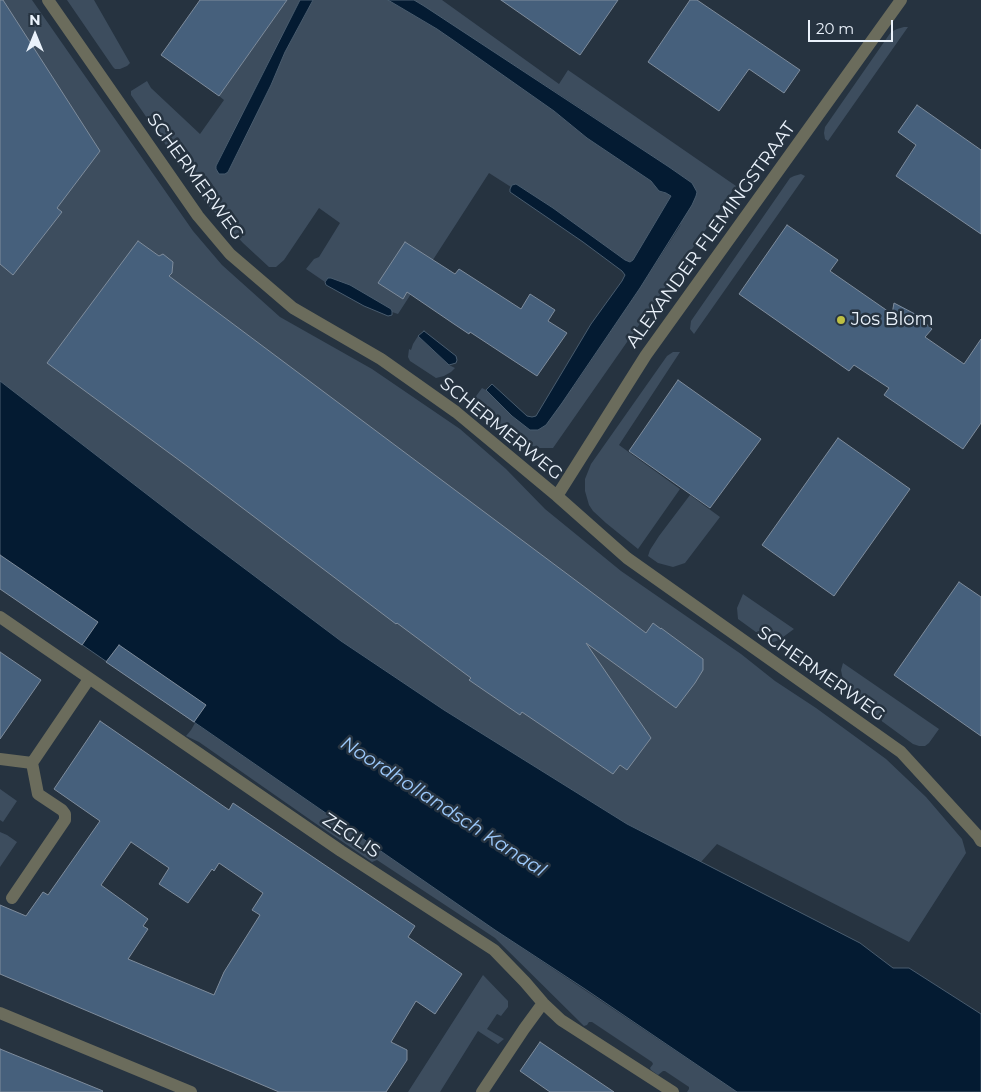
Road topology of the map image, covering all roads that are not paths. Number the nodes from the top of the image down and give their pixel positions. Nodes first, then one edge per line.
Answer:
1 (48, 0) edge
2 (901, 0) edge
3 (556, 496) junction
4 (0, 617) edge
5 (89, 679) junction
6 (0, 759) edge
7 (32, 763) junction
8 (981, 841) edge
9 (12, 898) dead end
10 (543, 1003) junction
11 (0, 1013) edge
12 (191, 1092) edge
13 (482, 1092) edge
14 (674, 1092) edge

1 - 3 street, SCHERMERWEG
2 - 3 street, ALEXANDER FLEMINGSTRAAT
3 - 8 street, SCHERMERWEG
4 - 5 street, ZEGLIS
5 - 7 street
5 - 10 street, ZEGLIS
6 - 7 street
7 - 9 street
10 - 13 street
10 - 14 street, ZEGLIS
11 - 12 street

